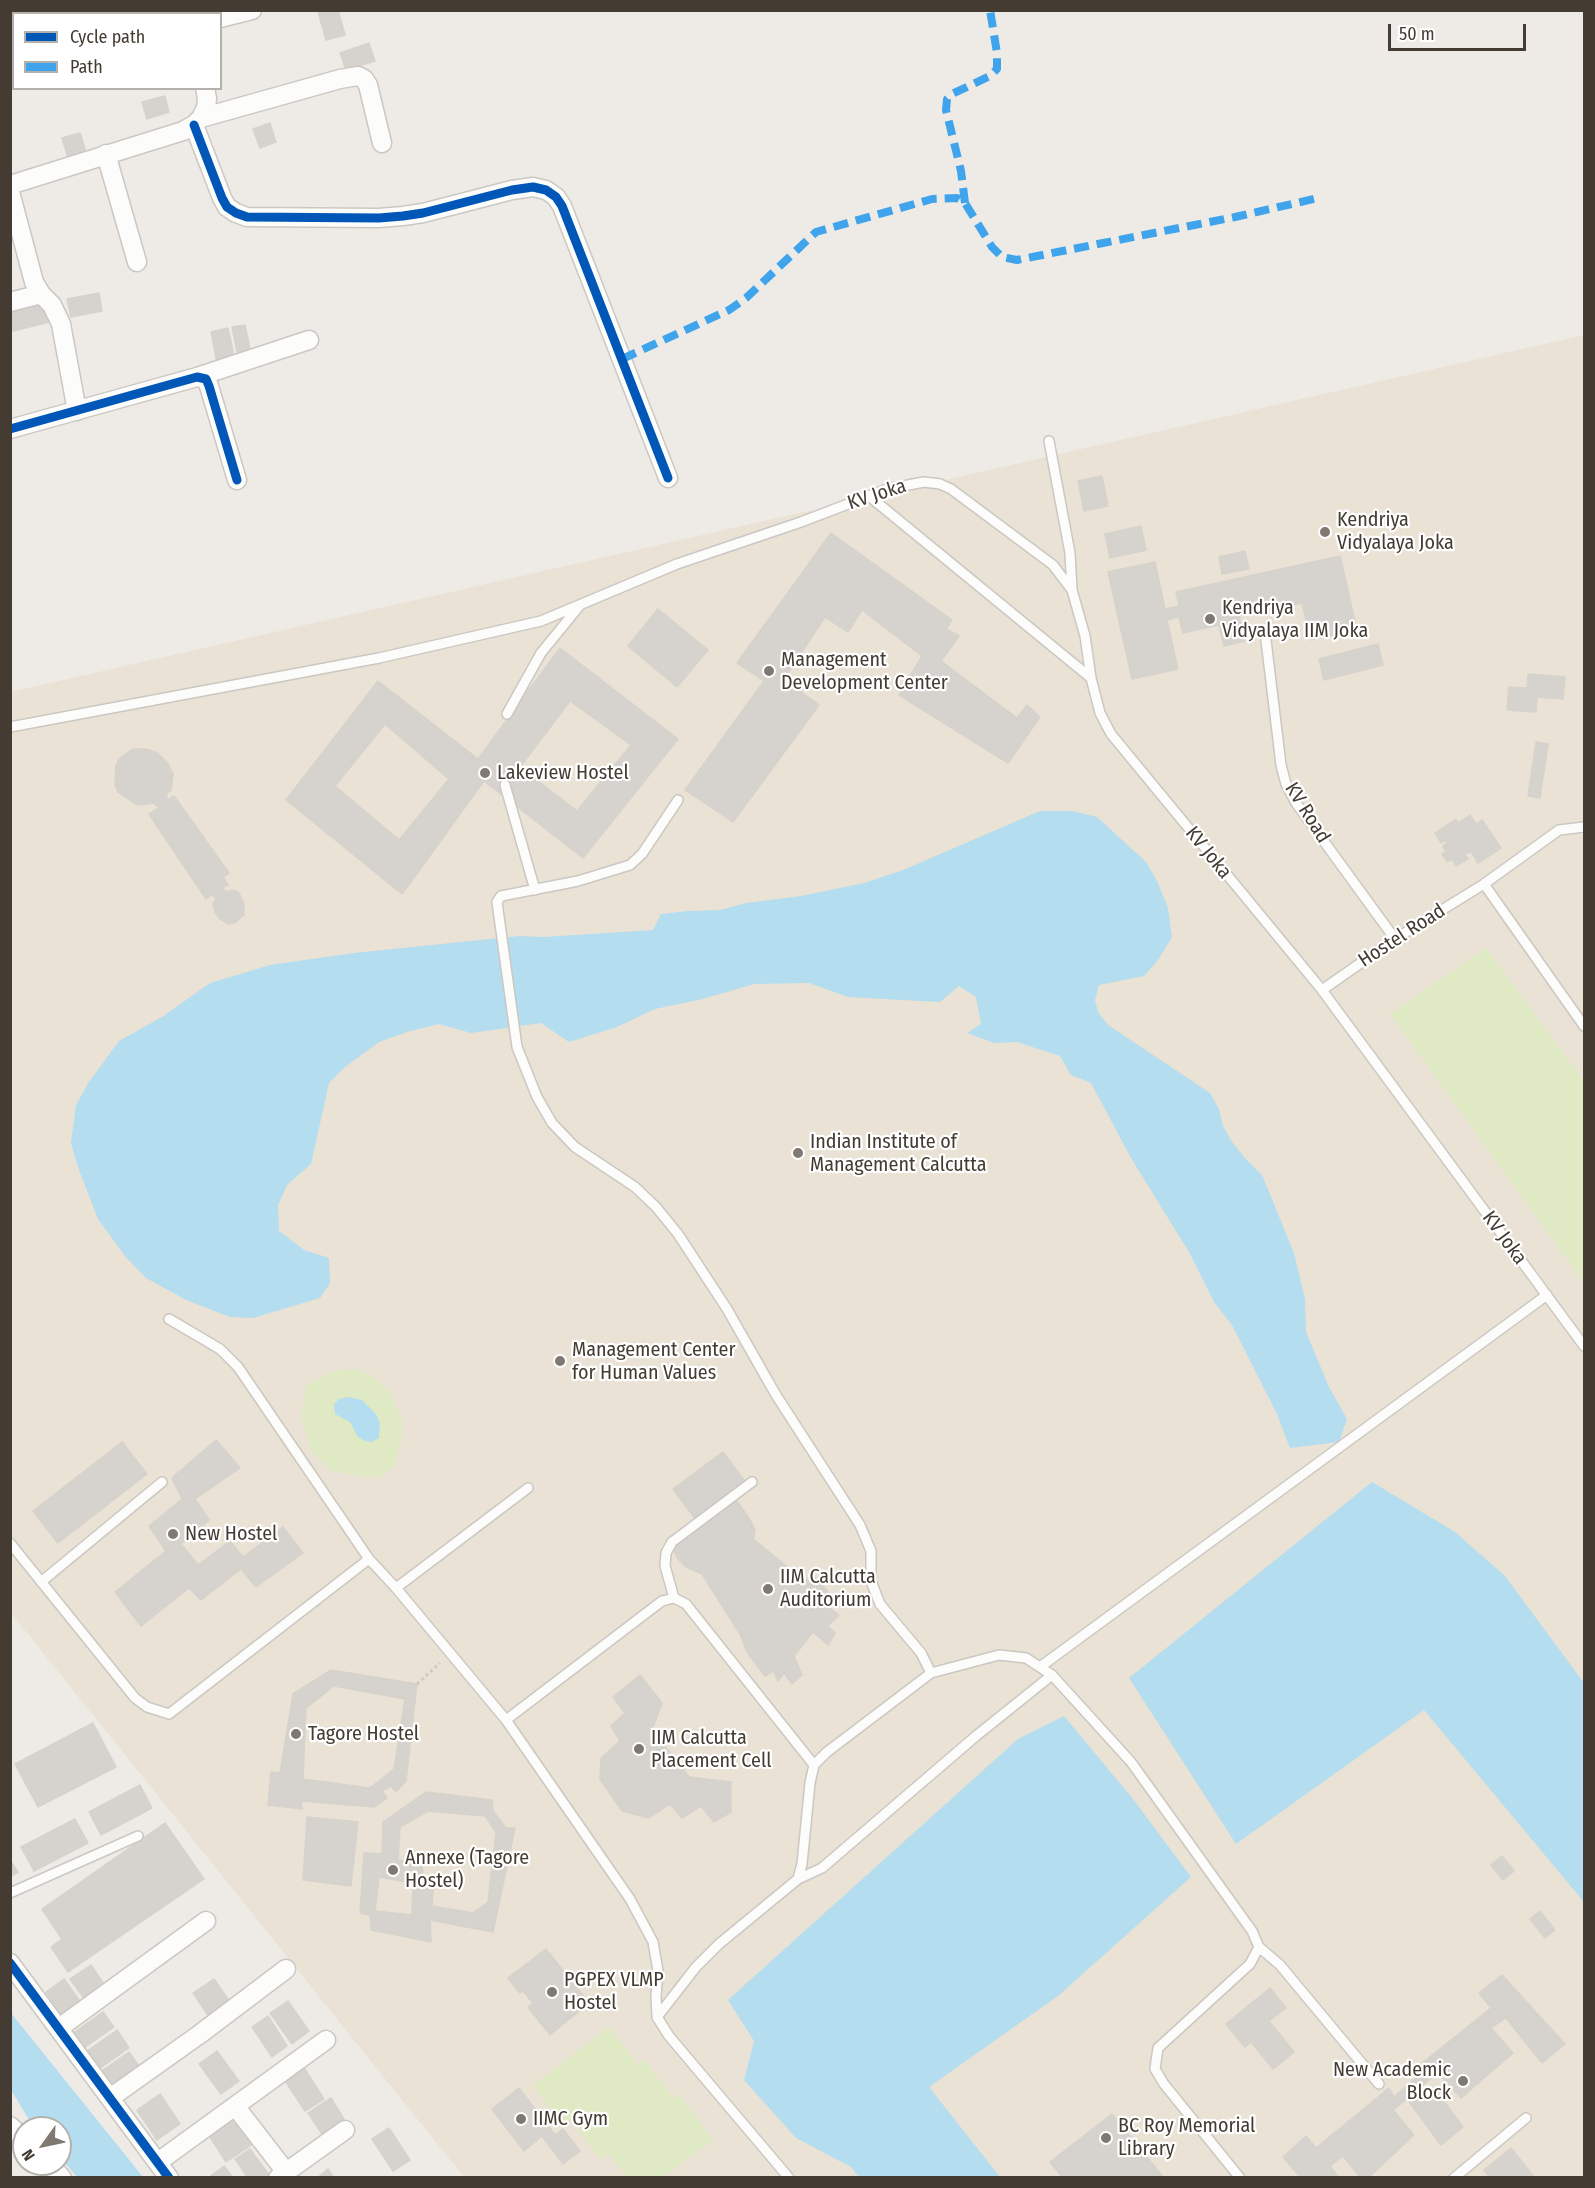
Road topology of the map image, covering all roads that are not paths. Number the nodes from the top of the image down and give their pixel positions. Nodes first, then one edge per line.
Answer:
1 (252, 10) edge
2 (222, 18) edge
3 (205, 90) edge
4 (197, 122) junction
5 (382, 143) dead end
6 (106, 154) junction
7 (10, 185) edge
8 (10, 192) edge
9 (137, 262) dead end
10 (41, 294) junction
11 (10, 302) edge
12 (309, 340) dead end
13 (197, 377) junction
14 (77, 411) junction
15 (10, 429) edge
16 (1049, 441) dead end
17 (668, 478) dead end
18 (237, 480) dead end
19 (869, 496) junction
20 (1072, 590) junction
21 (582, 604) junction
22 (1265, 632) dead end
23 (1091, 678) junction
24 (507, 714) dead end
25 (10, 727) edge
26 (505, 785) dead end
27 (678, 800) dead end
28 (1584, 827) edge
29 (1484, 884) junction
30 (535, 890) junction
31 (1395, 939) junction
32 (1322, 990) junction
33 (1584, 1026) edge
34 (1546, 1295) junction
35 (169, 1319) dead end
36 (1584, 1346) edge
37 (162, 1482) dead end
38 (752, 1482) dead end
39 (528, 1488) dead end
40 (10, 1543) edge
41 (369, 1559) junction
42 (41, 1582) junction
43 (396, 1588) junction
44 (674, 1598) junction
45 (1040, 1667) junction
46 (931, 1673) junction
47 (1052, 1675) junction
48 (506, 1720) junction
49 (814, 1765) junction
50 (138, 1836) dead end
51 (798, 1879) junction
52 (10, 1893) edge
53 (206, 1921) dead end
54 (1259, 1947) junction
55 (10, 1964) edge
56 (286, 1969) dead end
57 (657, 2017) junction
58 (59, 2028) junction
59 (326, 2040) dead end
60 (1378, 2084) dead end
61 (110, 2098) junction
62 (236, 2106) junction
63 (1526, 2118) dead end
64 (345, 2130) dead end
65 (158, 2162) junction
66 (282, 2175) edge
67 (169, 2178) edge
68 (789, 2178) edge
69 (1240, 2178) edge
70 (1454, 2178) edge

1 - 2 street
3 - 4 street
4 - 5 street
4 - 6 street
4 - 17 street
6 - 7 street
6 - 9 street
8 - 10 street
10 - 11 street
10 - 14 street
12 - 13 street
13 - 14 street
13 - 18 street
14 - 15 street
16 - 20 lane
19 - 20 lane, KV Joka
19 - 21 lane, KV Joka
19 - 23 lane
20 - 23 lane, KV Joka
21 - 24 lane
21 - 25 lane, KV Joka
22 - 31 lane, KV Road
23 - 32 lane, KV Joka
26 - 30 lane
27 - 30 lane
28 - 29 lane, Hostel Road
29 - 31 lane, Hostel Road
29 - 33 lane
30 - 46 lane
31 - 32 lane, Hostel Road
32 - 34 lane, KV Joka
34 - 36 lane, KV Joka
34 - 45 lane
35 - 41 lane
37 - 42 lane
38 - 44 lane
39 - 43 lane
40 - 42 lane
41 - 42 lane
41 - 43 lane
43 - 48 lane
44 - 48 lane
44 - 49 lane
45 - 46 lane
45 - 47 lane
46 - 49 lane
47 - 51 lane
47 - 54 lane
48 - 57 lane
49 - 51 lane
50 - 52 lane
51 - 57 lane
53 - 58 street
54 - 60 lane
54 - 69 lane
55 - 58 street
56 - 61 street
57 - 68 lane
58 - 61 street
59 - 62 street
61 - 65 street
62 - 65 street
62 - 66 street
63 - 70 lane
64 - 66 street
65 - 67 street

